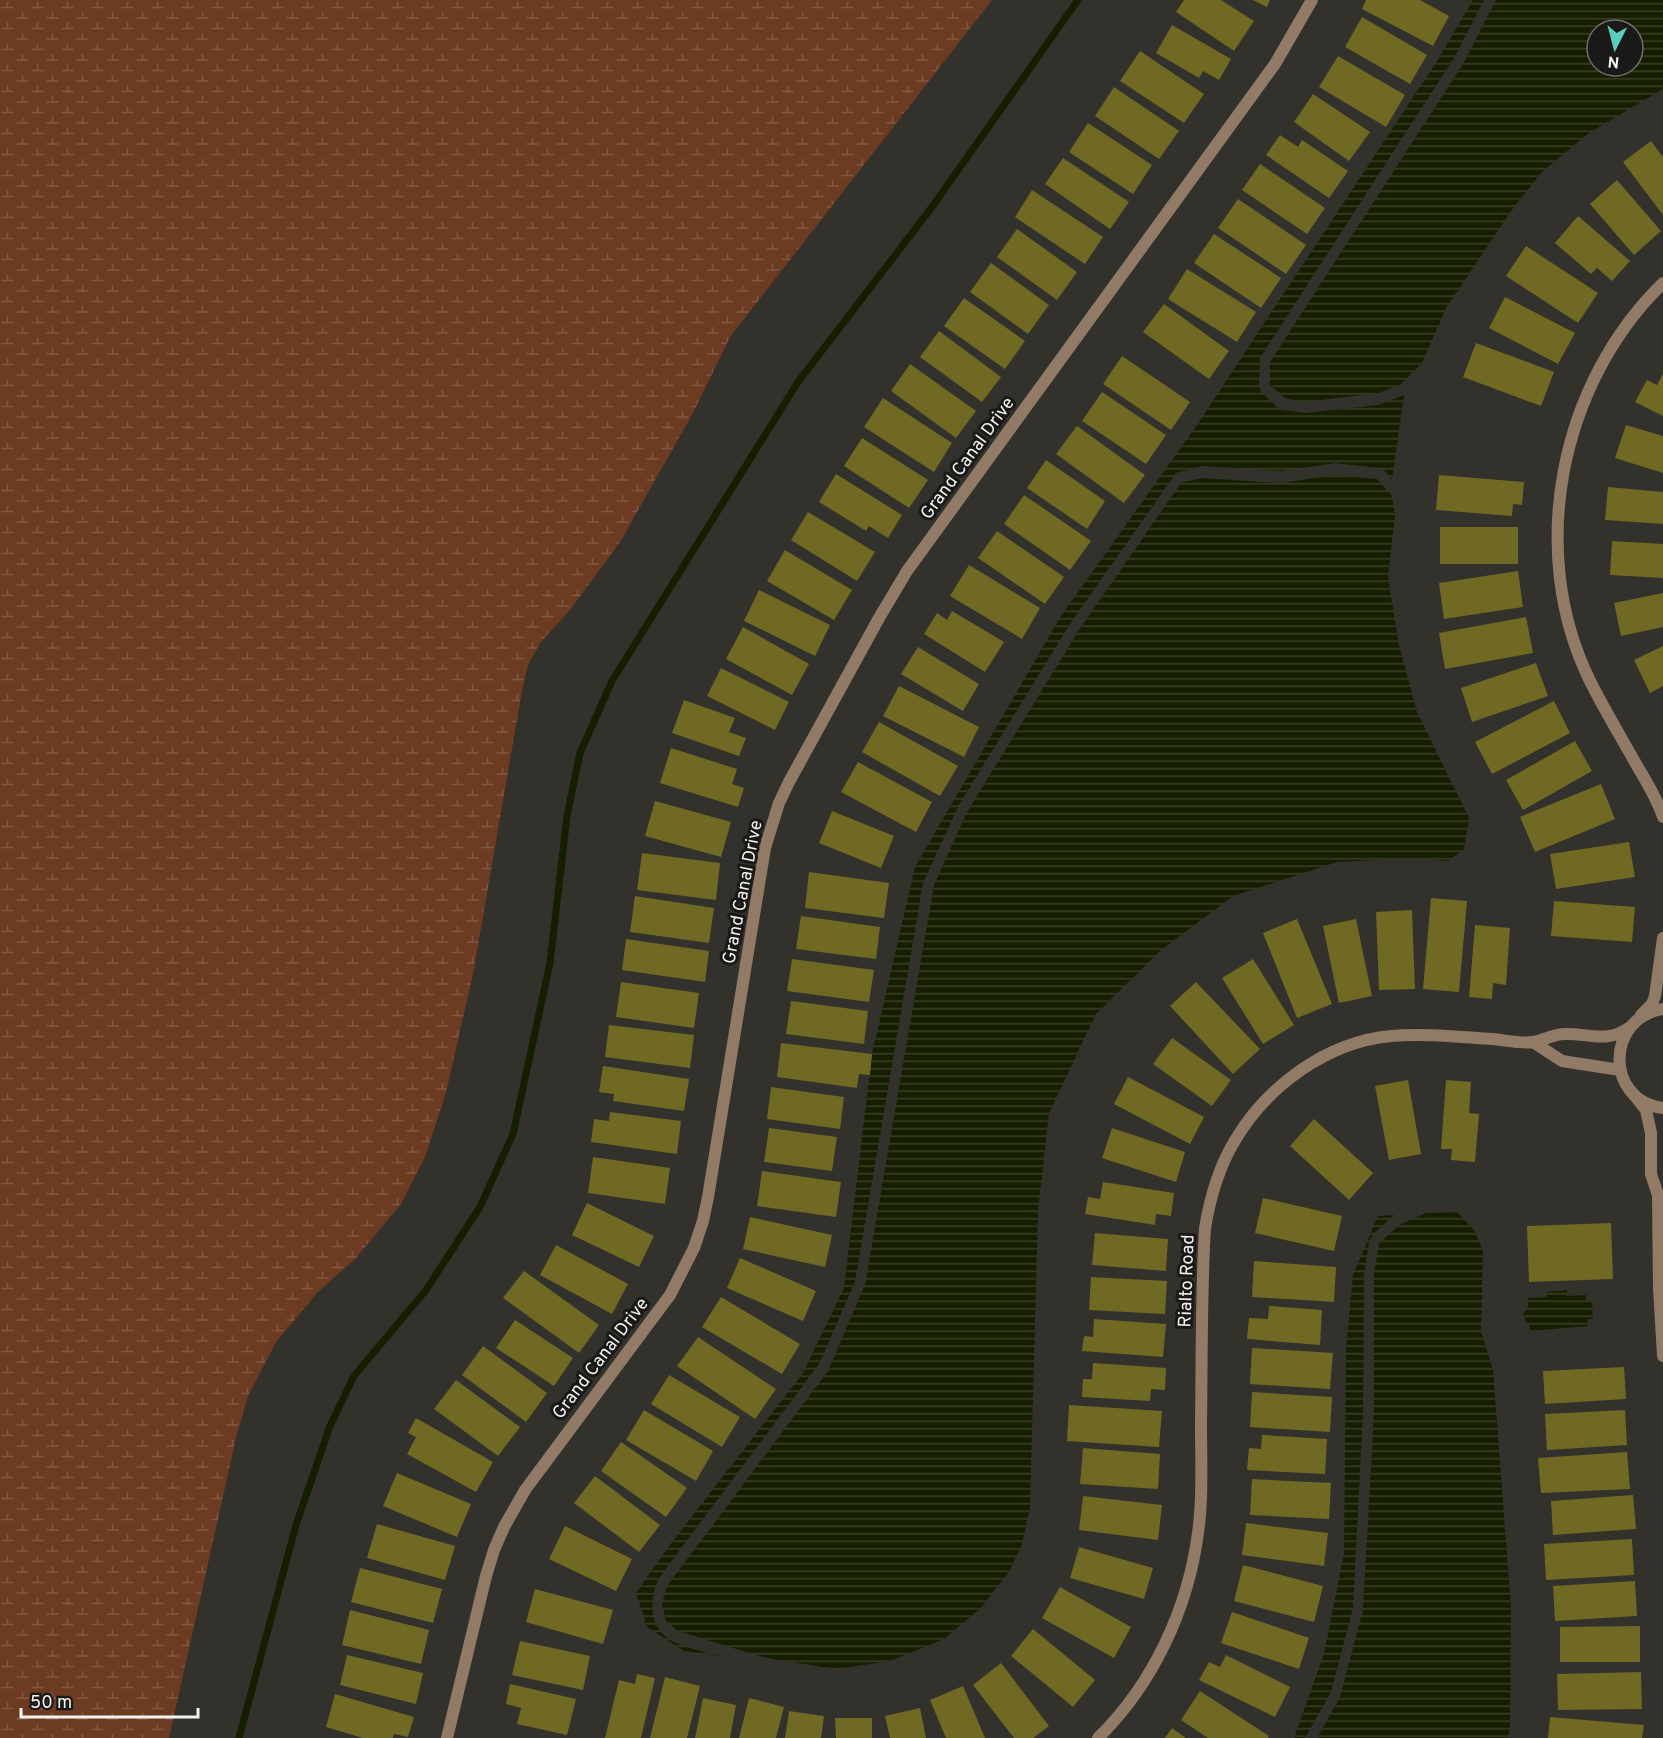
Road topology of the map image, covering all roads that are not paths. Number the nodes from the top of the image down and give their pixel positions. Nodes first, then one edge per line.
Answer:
1 (1312, 0) edge
2 (1663, 283) edge
3 (1663, 817) edge
4 (1663, 938) edge
5 (1663, 1009) edge
6 (1634, 1023) junction
7 (1533, 1042) junction
8 (1620, 1070) junction
9 (1630, 1091) junction
10 (1663, 1108) edge
11 (1660, 1190) edge
12 (1663, 1356) edge
13 (447, 1738) edge
14 (1098, 1738) edge

1 - 13 street, Grand Canal Drive
2 - 3 street
4 - 6 street
5 - 6 street, Rialto Road
6 - 7 street, Rialto Road
6 - 8 street
7 - 8 street, Rialto Road
7 - 14 street, Rialto Road
8 - 9 street
9 - 10 street
9 - 11 street
11 - 12 street

